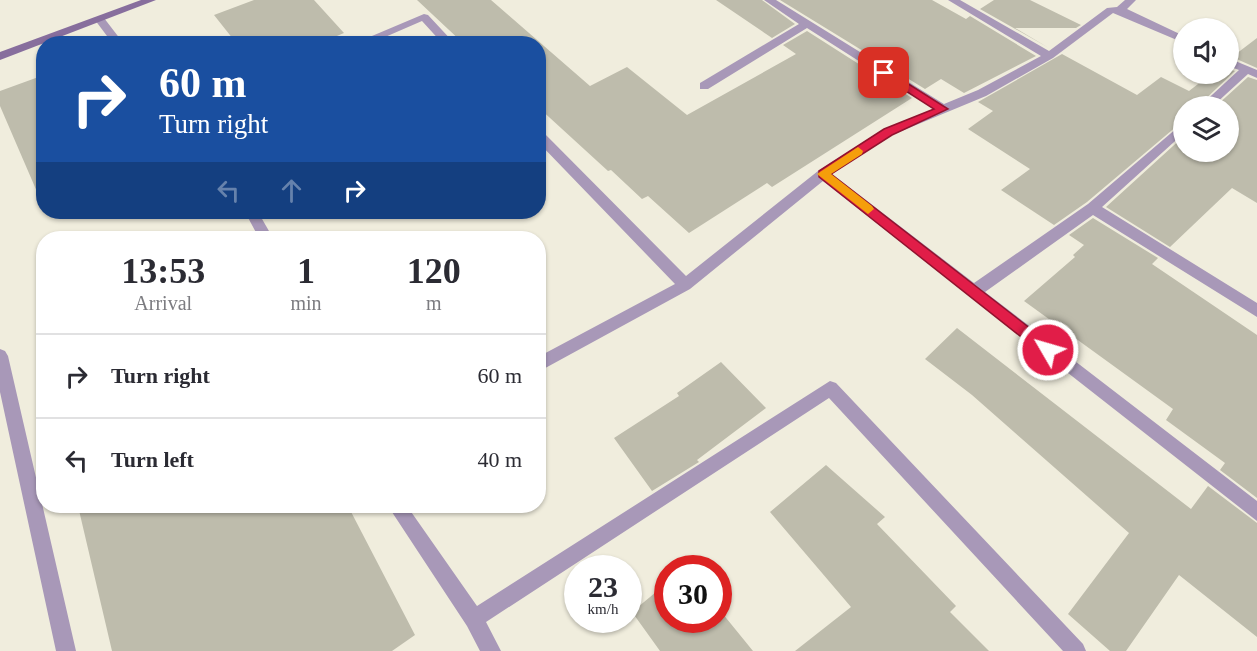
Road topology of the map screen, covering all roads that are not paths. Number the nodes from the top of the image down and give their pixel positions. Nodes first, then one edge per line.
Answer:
1 (151, 0) edge
2 (769, 0) edge
3 (953, 0) edge
4 (1131, 0) edge
5 (1120, 10) junction
6 (100, 21) junction
7 (806, 24) junction
8 (1173, 35) edge
9 (57, 36) edge
10 (112, 36) edge
11 (378, 36) edge
12 (442, 36) edge
13 (36, 43) edge
14 (0, 56) edge
15 (1049, 56) junction
16 (1252, 72) edge
17 (704, 86) dead end
18 (1220, 96) edge
19 (943, 109) junction
20 (1173, 136) edge
21 (546, 142) edge
22 (823, 174) junction
23 (1093, 208) junction
24 (685, 285) junction
25 (973, 292) junction
26 (1257, 311) edge
27 (0, 356) edge
28 (546, 361) edge
29 (1257, 512) edge
30 (402, 513) edge
31 (474, 619) junction
32 (66, 651) edge
33 (491, 651) edge
34 (1076, 651) edge

1 - 6 street
2 - 7 street
3 - 15 street
4 - 5 street
5 - 8 street
5 - 15 street
6 - 9 street
6 - 10 street
7 - 17 street
7 - 19 street
11 - 12 street
13 - 14 street
15 - 19 street
16 - 18 street
19 - 22 street
20 - 23 street
21 - 24 street
22 - 24 street
22 - 25 street
23 - 25 street
23 - 26 street
24 - 28 street
25 - 29 street
27 - 32 street
30 - 31 street
31 - 33 street
31 - 34 street

